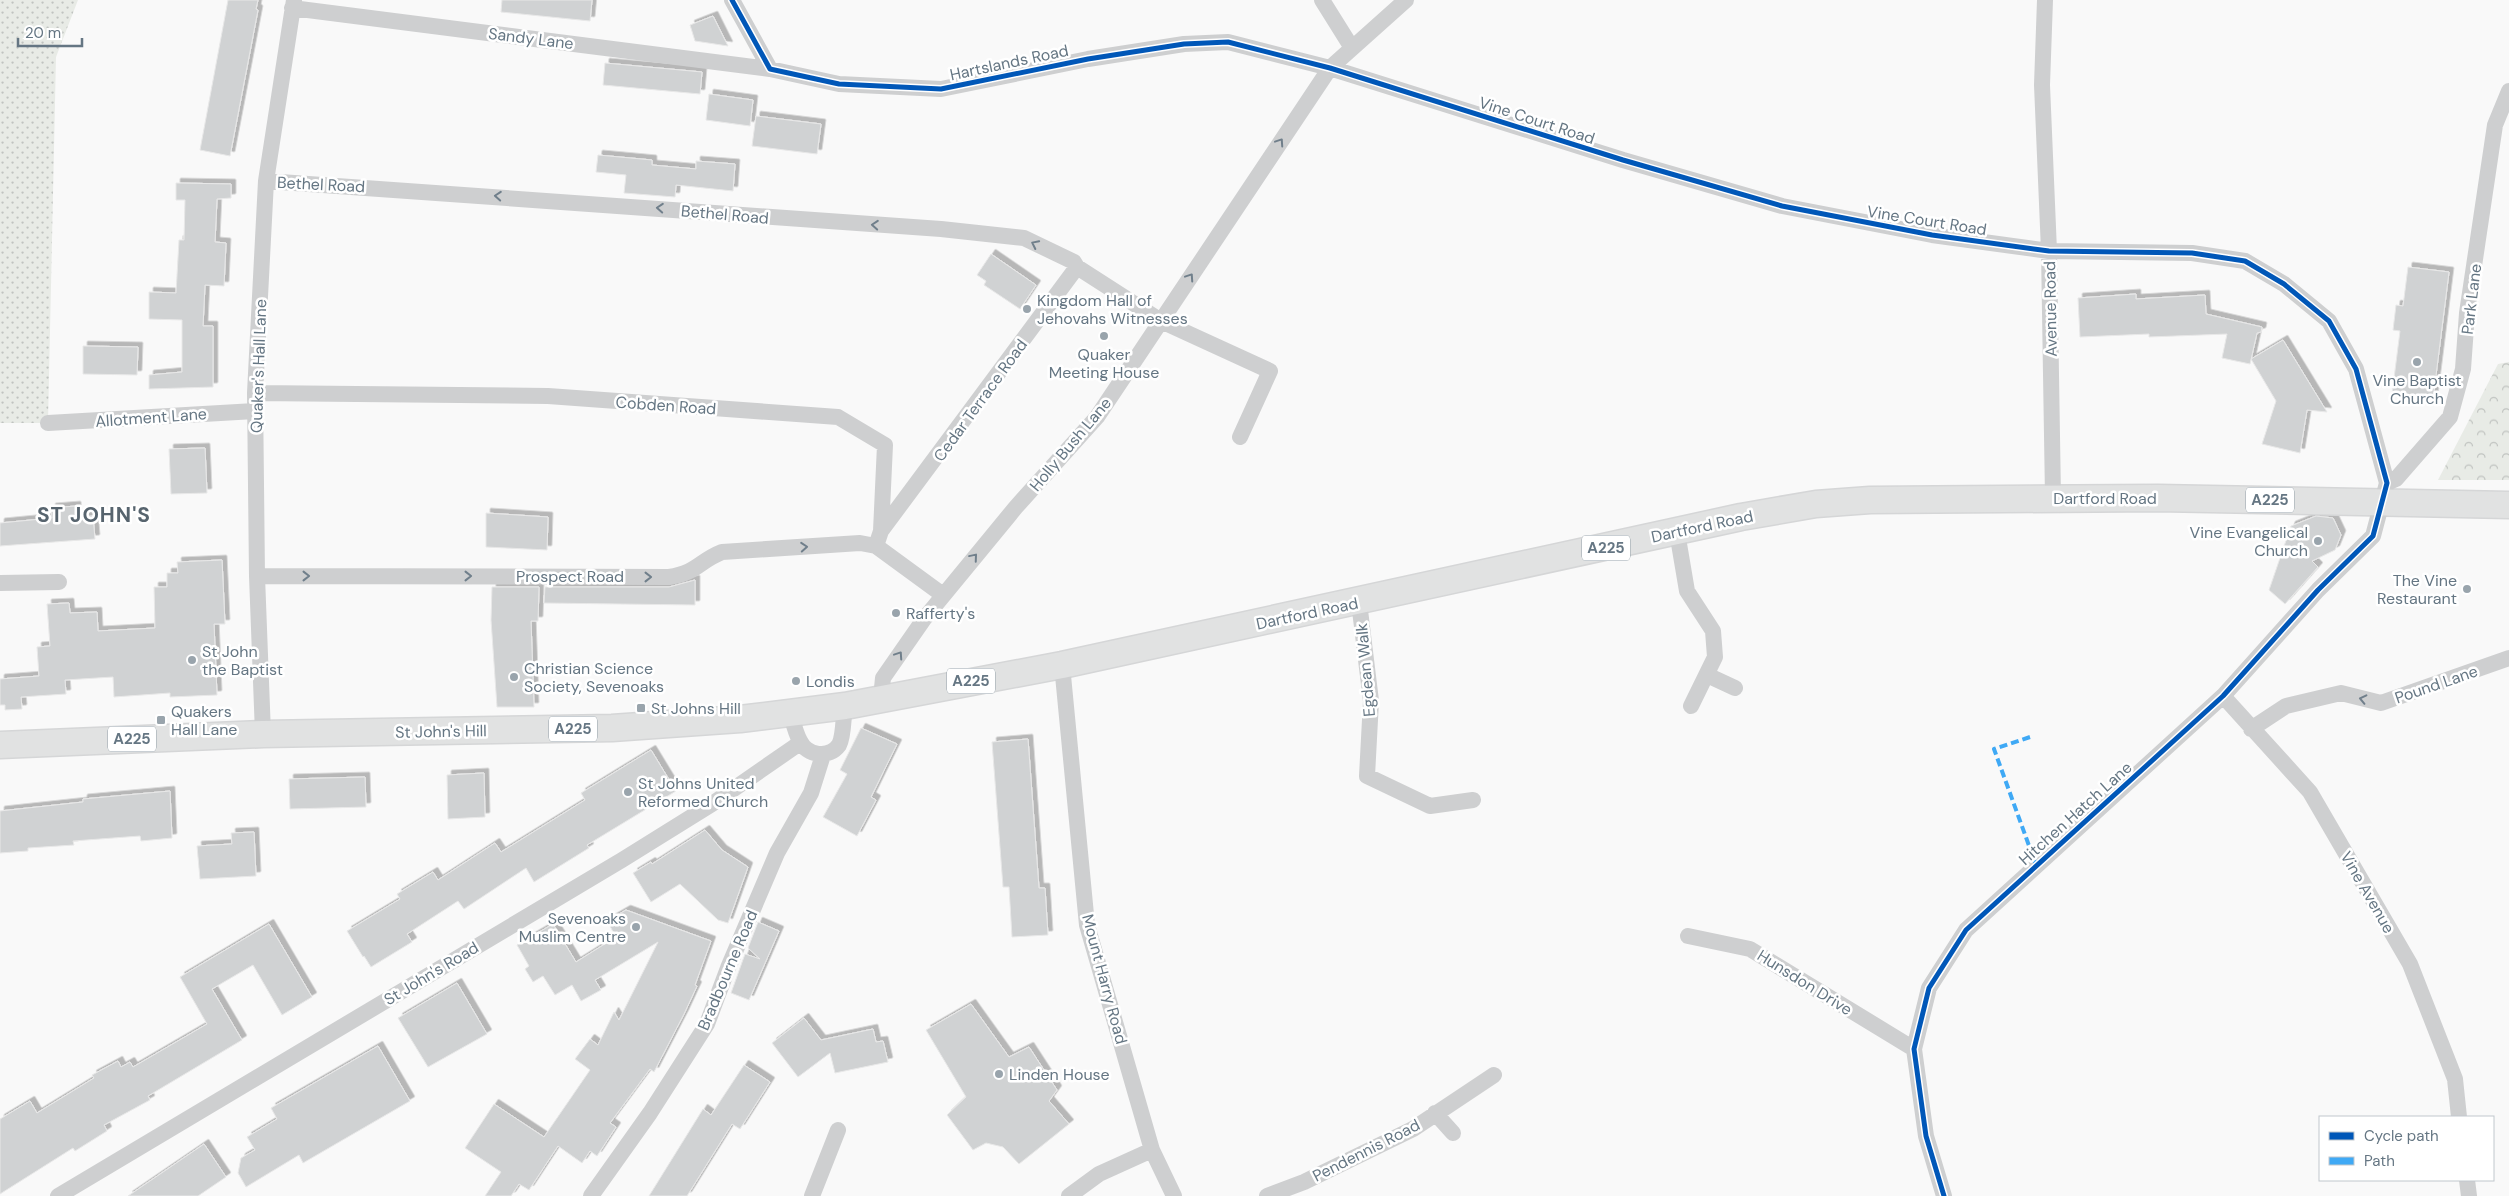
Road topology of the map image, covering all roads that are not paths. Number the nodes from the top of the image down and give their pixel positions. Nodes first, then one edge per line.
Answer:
1 (732, 0) edge
2 (1322, 0) edge
3 (1406, 0) edge
4 (2045, 0) edge
5 (293, 4) edge
6 (1352, 48) junction
7 (1330, 68) junction
8 (770, 69) junction
9 (2509, 91) edge
10 (266, 181) junction
11 (2049, 251) junction
12 (1077, 267) junction
13 (1161, 321) junction
14 (255, 393) junction
15 (255, 411) junction
16 (48, 423) dead end
17 (1240, 437) dead end
18 (2385, 493) junction
19 (2053, 497) junction
20 (2509, 505) edge
21 (1677, 532) junction
22 (879, 539) junction
23 (257, 576) junction
24 (59, 582) dead end
25 (0, 583) edge
26 (943, 595) junction
27 (1358, 602) junction
28 (2509, 658) edge
29 (1062, 665) junction
30 (1708, 675) junction
31 (1736, 688) dead end
32 (2223, 696) junction
33 (881, 698) junction
34 (845, 706) junction
35 (1691, 706) dead end
36 (790, 711) junction
37 (2251, 729) junction
38 (263, 734) junction
39 (800, 743) junction
40 (0, 745) edge
41 (823, 755) junction
42 (1473, 800) dead end
43 (1688, 936) dead end
44 (1914, 1049) junction
45 (1494, 1075) dead end
46 (1435, 1113) junction
47 (2459, 1116) edge
48 (838, 1130) dead end
49 (1453, 1132) dead end
50 (1152, 1150) junction
51 (2467, 1181) edge
52 (58, 1196) edge
53 (591, 1196) edge
54 (812, 1196) edge
55 (1070, 1196) edge
56 (1174, 1196) edge
57 (1267, 1196) edge
58 (1944, 1196) edge
59 (2469, 1196) edge

1 - 8 street
2 - 6 street
3 - 6 street, Holly Bush Lane
4 - 11 street, Avenue Road
5 - 8 street, Sandy Lane
5 - 10 street, Quaker's Hall Lane
6 - 7 street, Holly Bush Lane
7 - 8 street, Hartslands Road
7 - 11 street, Vine Court Road
13 -> 7 street, Holly Bush Lane
9 - 18 street, Park Lane
12 -> 10 street, Bethel Road
10 - 14 street, Quaker's Hall Lane
11 - 18 street, Vine Court Road
11 - 19 street, Avenue Road
12 - 13 street, Bethel Road
12 - 22 street, Cedar Terrace Road
13 - 17 street, Bethel Road
26 -> 13 street, Holly Bush Lane
14 - 15 street, Quaker's Hall Lane
14 - 22 street, Cobden Road
15 - 16 street, Allotment Lane
15 - 23 street, Quaker's Hall Lane
18 - 19 main road, Dartford Road / A225
18 - 20 main road, Dartford Road / A225
18 - 32 street, Hitchen Hatch Lane
19 - 21 main road, Dartford Road / A225
21 - 27 main road, Dartford Road / A225
21 - 30 street
23 -> 22 street, Prospect Road
22 - 26 street
23 - 38 street, Quaker's Hall Lane
24 - 25 street
33 -> 26 street, Holly Bush Lane
27 - 29 main road, Dartford Road / A225
27 - 42 street, Egdean Walk
28 -> 37 street, Pound Lane
29 - 33 main road, Dartford Road / A225
29 - 50 street, Mount Harry Road
30 - 31 street
30 - 35 street
32 - 37 street, Vine Avenue
32 - 44 street, Hitchen Hatch Lane
33 - 34 main road, St John's Hill / A225
34 - 36 main road, St John's Hill / A225
34 - 41 street
36 - 38 main road, St John's Hill / A225
36 - 39 street
37 - 47 street, Vine Avenue
38 - 40 main road, St John's Hill / A225
39 - 41 street
39 - 52 street, St John's Road
41 - 53 street, Bradbourne Road
43 - 44 street, Hunsdon Drive
44 - 58 street, Hitchen Hatch Lane
45 - 46 street, Pendennis Road
46 - 49 street, Pendennis Road
46 - 57 street, Pendennis Road
48 - 54 street
50 - 55 street
50 - 56 street, Mount Harry Road
51 - 59 street

